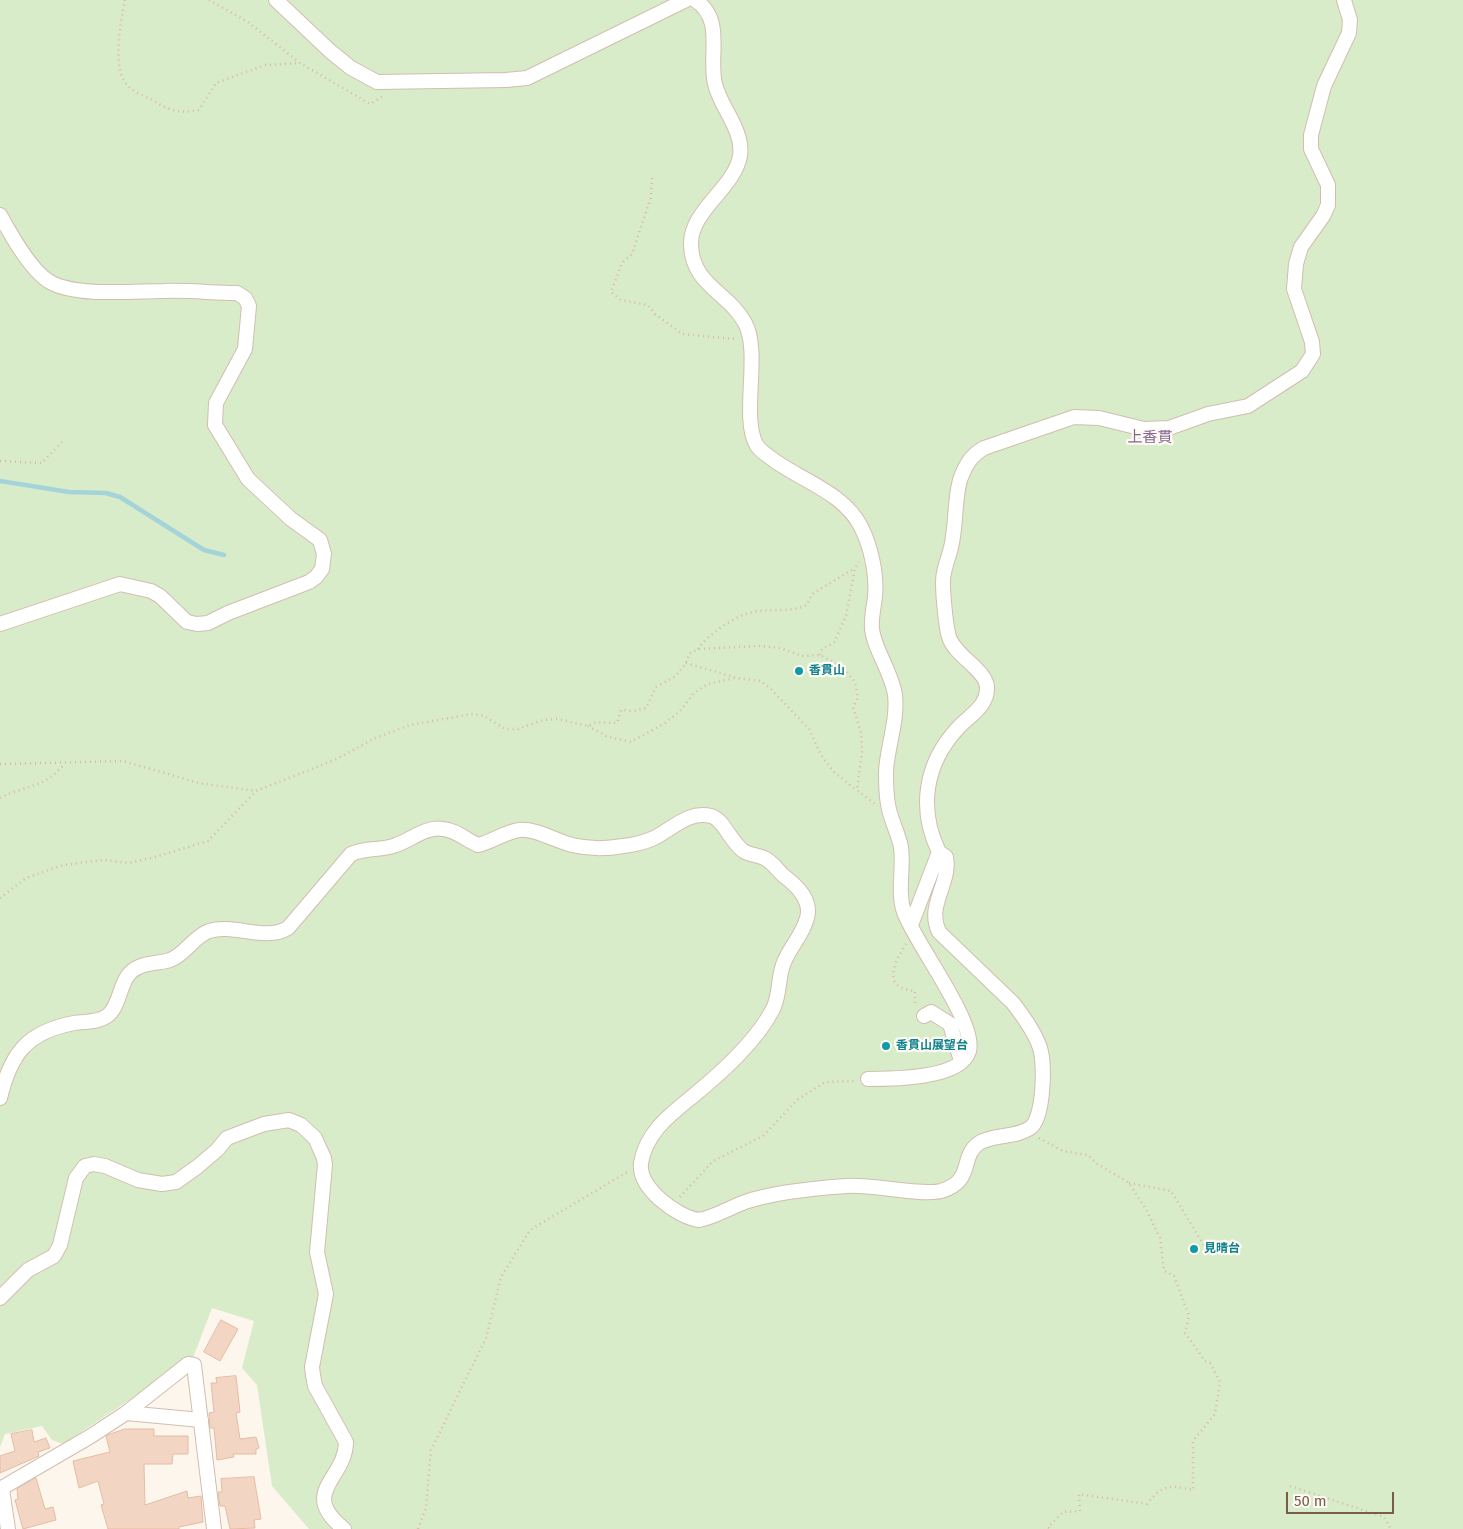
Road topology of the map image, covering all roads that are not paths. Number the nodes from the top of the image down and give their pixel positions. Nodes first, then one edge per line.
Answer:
1 (276, 0) edge
2 (686, 0) edge
3 (695, 0) edge
4 (1344, 0) edge
5 (0, 215) edge
6 (0, 624) edge
7 (939, 852) junction
8 (911, 925) junction
9 (924, 1016) dead end
10 (961, 1061) junction
11 (868, 1079) road end
12 (0, 1098) edge
13 (0, 1298) edge
14 (126, 1413) junction
15 (201, 1420) junction
16 (1, 1489) edge
17 (8, 1529) edge
18 (214, 1529) edge
19 (344, 1529) edge

1 - 2 street
3 - 8 street
4 - 7 street
5 - 6 street
7 - 8 street
7 - 12 street
8 - 10 street
9 - 10 street
10 - 11 street
13 - 19 street
14 - 15 street
14 - 15 street
14 - 16 street
15 - 18 street
16 - 17 street

